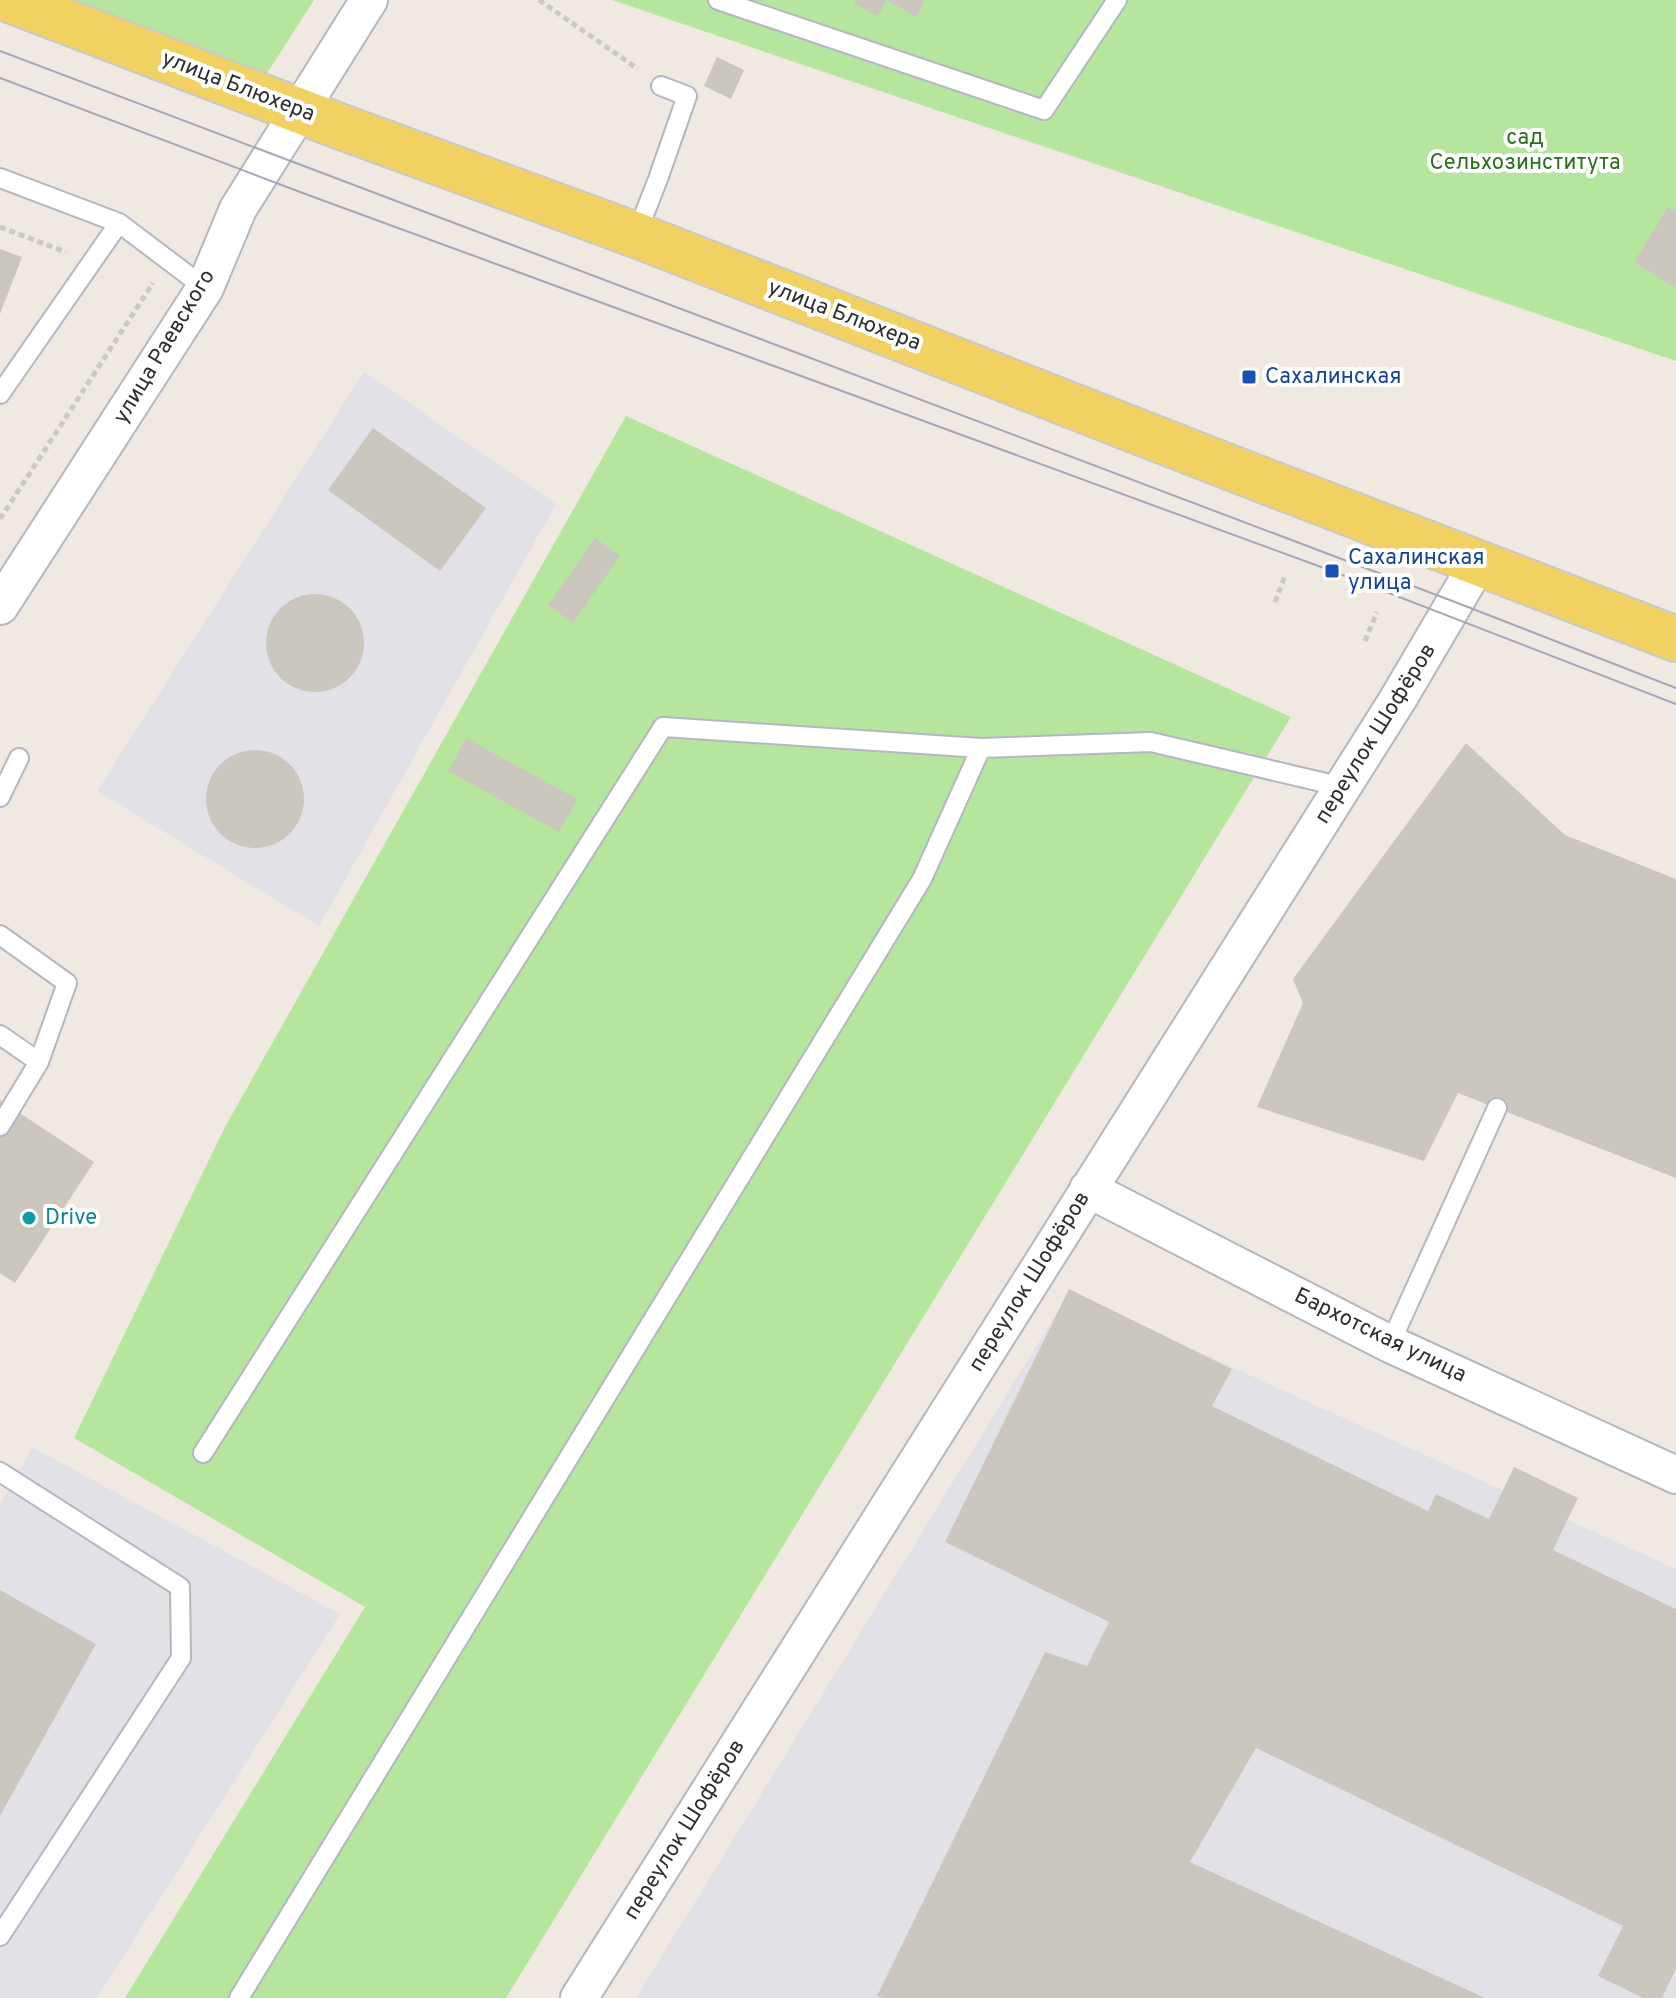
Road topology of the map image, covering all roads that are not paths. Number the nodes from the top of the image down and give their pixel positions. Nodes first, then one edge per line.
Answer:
1 (10, 0) edge
2 (369, 0) edge
3 (718, 0) edge
4 (1117, 0) edge
5 (661, 86) road end
6 (300, 110) junction
7 (0, 178) edge
8 (119, 223) junction
9 (636, 235) junction
10 (205, 288) junction
11 (0, 394) edge
12 (1478, 563) junction
13 (3, 597) edge
14 (1676, 639) edge
15 (981, 748) junction
16 (19, 758) dead end
17 (1343, 787) junction
18 (0, 797) edge
19 (0, 935) edge
20 (0, 1035) edge
21 (39, 1062) junction
22 (1497, 1108) dead end
23 (0, 1126) edge
24 (1088, 1189) junction
25 (1390, 1344) junction
26 (203, 1453) dead end
27 (1676, 1475) edge
28 (7, 1477) edge
29 (0, 1936) edge
30 (239, 1998) edge
31 (579, 1998) edge

1 - 6 main road, улица Блюхера
2 - 6 street, улица Раевского
3 - 4 lane
5 - 9 lane
6 - 9 main road, улица Блюхера
6 - 10 street, улица Раевского
7 - 8 lane
8 - 10 lane
8 - 11 lane
9 - 12 main road, улица Блюхера
10 - 13 street, улица Раевского
12 - 14 main road, улица Блюхера
12 - 17 street, переулок Шофёров
15 - 17 lane
15 - 26 lane
15 - 30 lane
16 - 18 lane
17 - 24 street, переулок Шофёров
19 - 21 lane
20 - 21 lane
21 - 23 lane
22 - 25 lane
24 - 25 street, Бархотская улица
24 - 31 street, переулок Шофёров
25 - 27 street, Бархотская улица
28 - 29 lane

